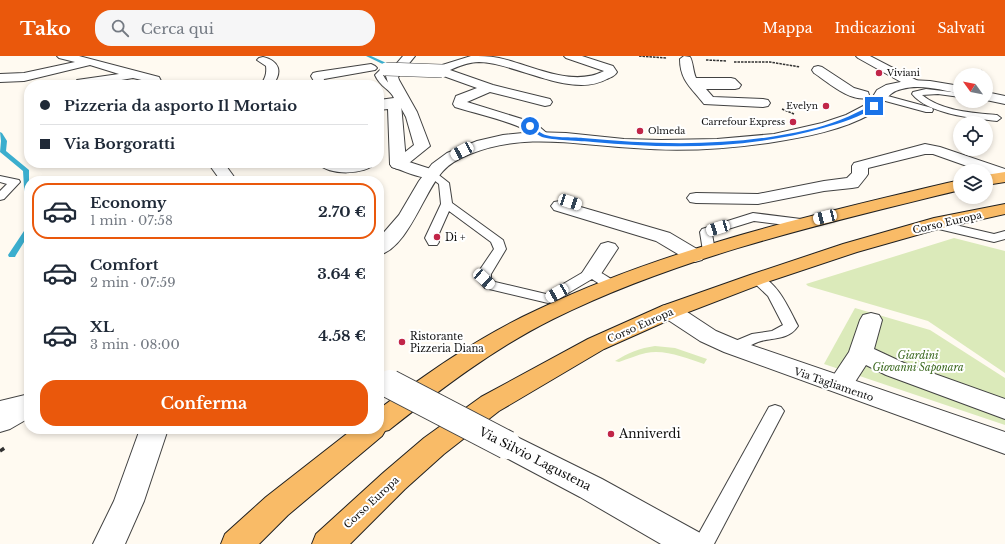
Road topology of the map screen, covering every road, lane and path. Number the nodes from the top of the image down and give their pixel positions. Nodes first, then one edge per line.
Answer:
1 (63, 56) edge
2 (409, 56) edge
3 (507, 56) edge
4 (570, 56) edge
5 (862, 56) edge
6 (354, 58) dead end
7 (686, 59) dead end
8 (263, 60) dead end
9 (91, 62) junction
10 (372, 68) junction
11 (394, 69) junction
12 (818, 70) dead end
13 (442, 72) junction
14 (138, 74) junction
15 (1, 77) edge
16 (101, 80) edge
17 (155, 80) edge
18 (271, 80) edge
19 (319, 80) dead end
20 (380, 80) edge
21 (584, 81) junction
22 (914, 84) junction
23 (384, 85) edge
24 (489, 88) junction
25 (953, 89) edge
26 (953, 94) edge
27 (863, 95) dead end
28 (881, 97) junction
29 (545, 102) dead end
30 (384, 103) edge
31 (763, 103) joint
32 (384, 104) edge
33 (798, 116) dead end
34 (543, 136) junction
35 (392, 163) junction
36 (431, 174) junction
37 (1005, 175) edge
38 (993, 178) edge
39 (0, 179) edge
40 (953, 187) edge
41 (0, 196) edge
42 (696, 198) dead end
43 (447, 204) junction
44 (565, 204) dead end
45 (1005, 209) edge
46 (934, 224) junction
47 (1001, 238) edge
48 (433, 242) dead end
49 (384, 244) edge
50 (608, 248) dead end
51 (702, 254) junction
52 (592, 273) junction
53 (757, 279) junction
54 (611, 286) junction
55 (670, 311) junction
56 (871, 320) dead end
57 (733, 348) junction
58 (861, 352) junction
59 (846, 376) dead end
60 (385, 381) edge
61 (24, 401) edge
62 (0, 407) edge
63 (24, 409) edge
64 (1005, 409) edge
65 (775, 411) dead end
66 (384, 419) edge
67 (0, 422) edge
68 (152, 434) edge
69 (366, 434) edge
70 (1005, 443) edge
71 (108, 544) edge
72 (237, 544) edge
73 (328, 544) edge
74 (690, 544) edge
75 (703, 544) edge

1 - 9 street
2 - 11 street
3 - 21 street
4 - 21 street
5 - 22 street
6 - 10 street
7 - 31 street
8 - 18 street
9 - 14 street
9 - 15 street
10 - 11 street
10 - 19 street
11 - 13 street, bridge
11 - 20 lane
11 - 35 street
12 - 27 street
13 - 21 street
13 - 24 street
14 - 16 street
14 - 17 street
22 - 25 street
22 - 28 street
23 - 30 lane
24 - 29 street
24 - 34 street
26 - 28 lane
28 - 34 street
31 - 33 path
32 - 35 street
34 - 36 street
35 - 36 street
36 - 43 lane
36 - 49 street
37 - 38 main road
37 - 42 street
39 - 41 lane
40 - 51 main road
43 - 48 lane
43 - 52 lane
44 - 51 street
45 - 46 main road, Corso Europa
46 - 47 lane
46 - 53 main road, Corso Europa
50 - 52 street
51 - 54 main road
52 - 54 lane
53 - 55 main road, Corso Europa
53 - 57 lane
54 - 66 main road
55 - 57 street, Via Tagliamento
55 - 73 main road, Corso Europa
56 - 58 street
57 - 70 street, Via Tagliamento
58 - 59 street
58 - 64 street
60 - 74 street, Via Silvio Lagustena, bridge
61 - 62 lane
63 - 67 street
65 - 75 lane
68 - 71 street
69 - 72 main road

